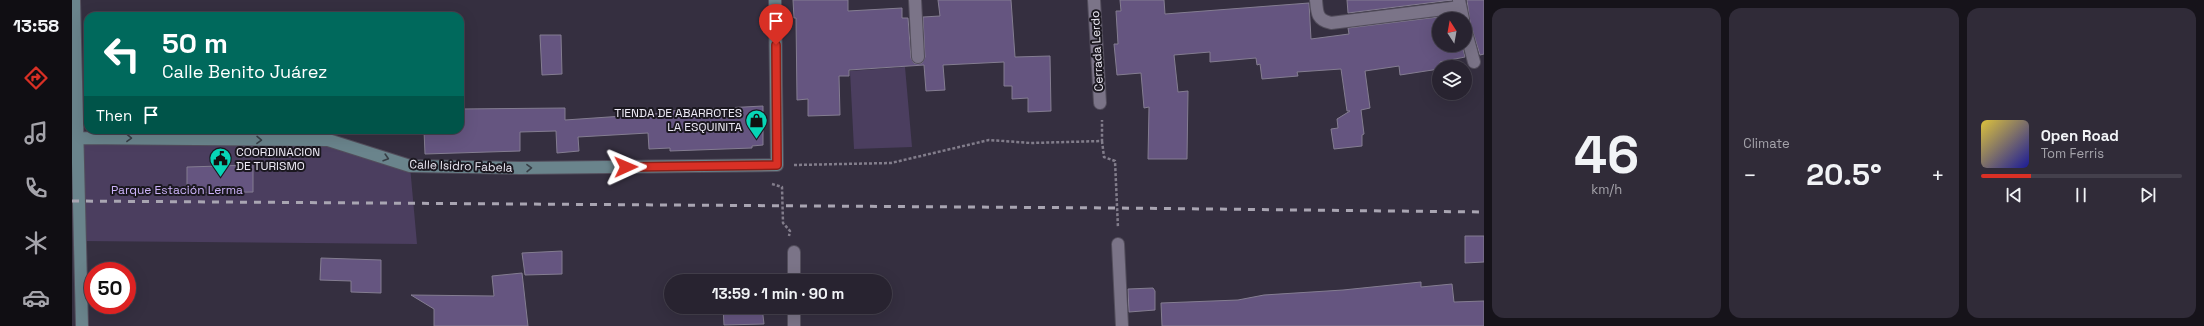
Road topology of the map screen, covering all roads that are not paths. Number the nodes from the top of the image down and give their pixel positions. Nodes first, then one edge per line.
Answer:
1 (74, 0) edge
2 (775, 0) edge
3 (915, 0) edge
4 (1094, 0) edge
5 (1316, 0) edge
6 (1459, 3) edge
7 (1471, 52) edge
8 (918, 57) dead end
9 (1474, 62) dead end
10 (1100, 103) road end
11 (76, 138) junction
12 (76, 240) edge
13 (1118, 244) road end
14 (794, 252) road end
15 (794, 274) edge
16 (794, 314) edge
17 (82, 326) edge
18 (794, 326) edge
19 (1122, 326) edge

1 - 11 main road
11 -> 2 main road, Calle Isidro Fabela
3 - 8 street
4 - 10 street, Cerrada Lerdo
5 - 6 street
7 - 9 street
11 - 12 main road
12 - 17 main road
13 - 19 street
14 - 15 street
16 - 18 street

